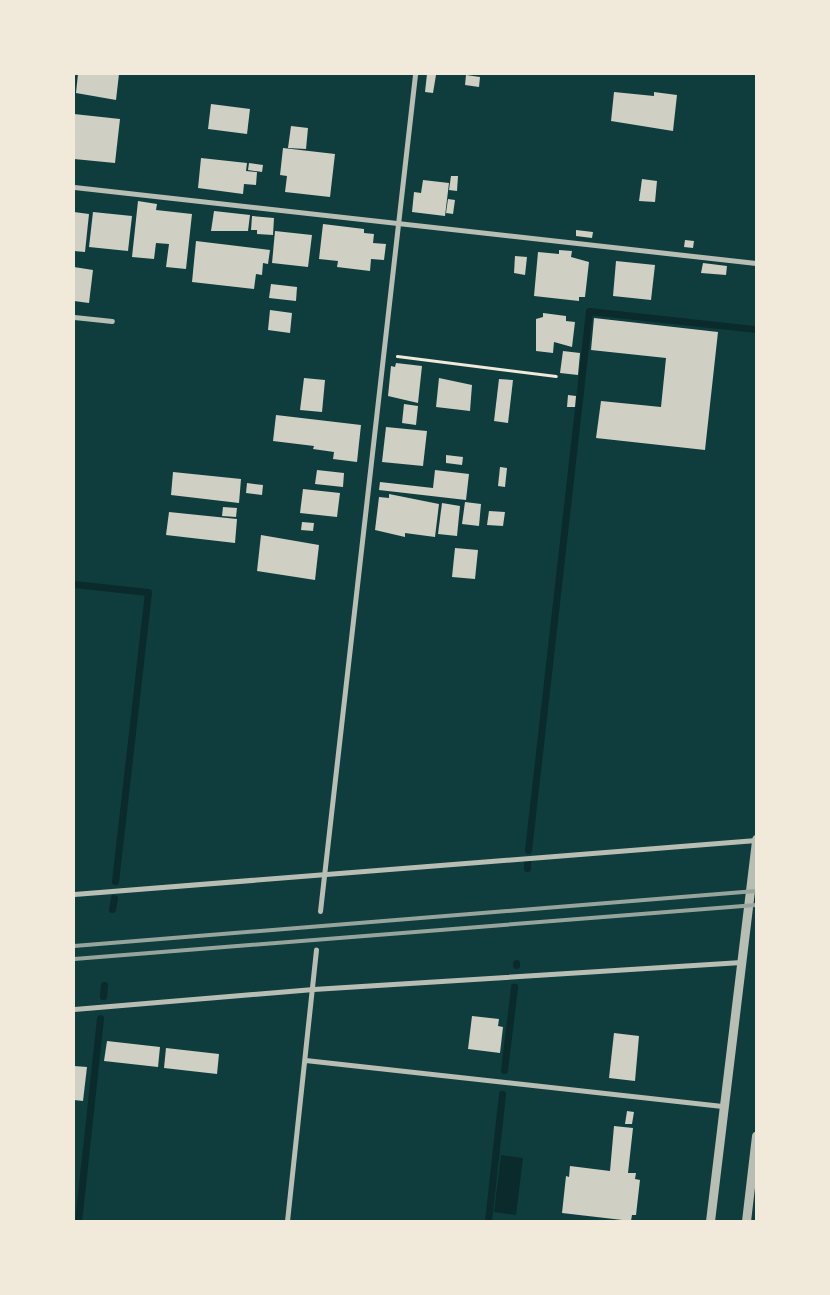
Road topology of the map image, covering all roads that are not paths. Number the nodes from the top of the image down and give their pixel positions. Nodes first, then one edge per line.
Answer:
1 (415, 74) edge
2 (74, 187) edge
3 (396, 222) junction
4 (756, 263) edge
5 (74, 316) edge
6 (112, 321) dead end
7 (756, 839) edge
8 (323, 873) junction
9 (74, 894) edge
10 (320, 911) dead end
11 (316, 950) dead end
12 (741, 962) junction
13 (313, 989) junction
14 (74, 1009) edge
15 (305, 1060) junction
16 (724, 1106) junction
17 (756, 1136) edge
18 (287, 1221) edge
19 (710, 1221) edge
20 (746, 1221) edge

1 - 3 street
2 - 3 street
3 - 4 street
3 - 8 street
5 - 6 street
7 - 8 street
7 - 12 street
8 - 9 street
8 - 10 street
11 - 13 street
12 - 13 street
12 - 16 street
13 - 14 street
13 - 15 street
15 - 16 street
15 - 18 street
16 - 19 street
17 - 20 street

